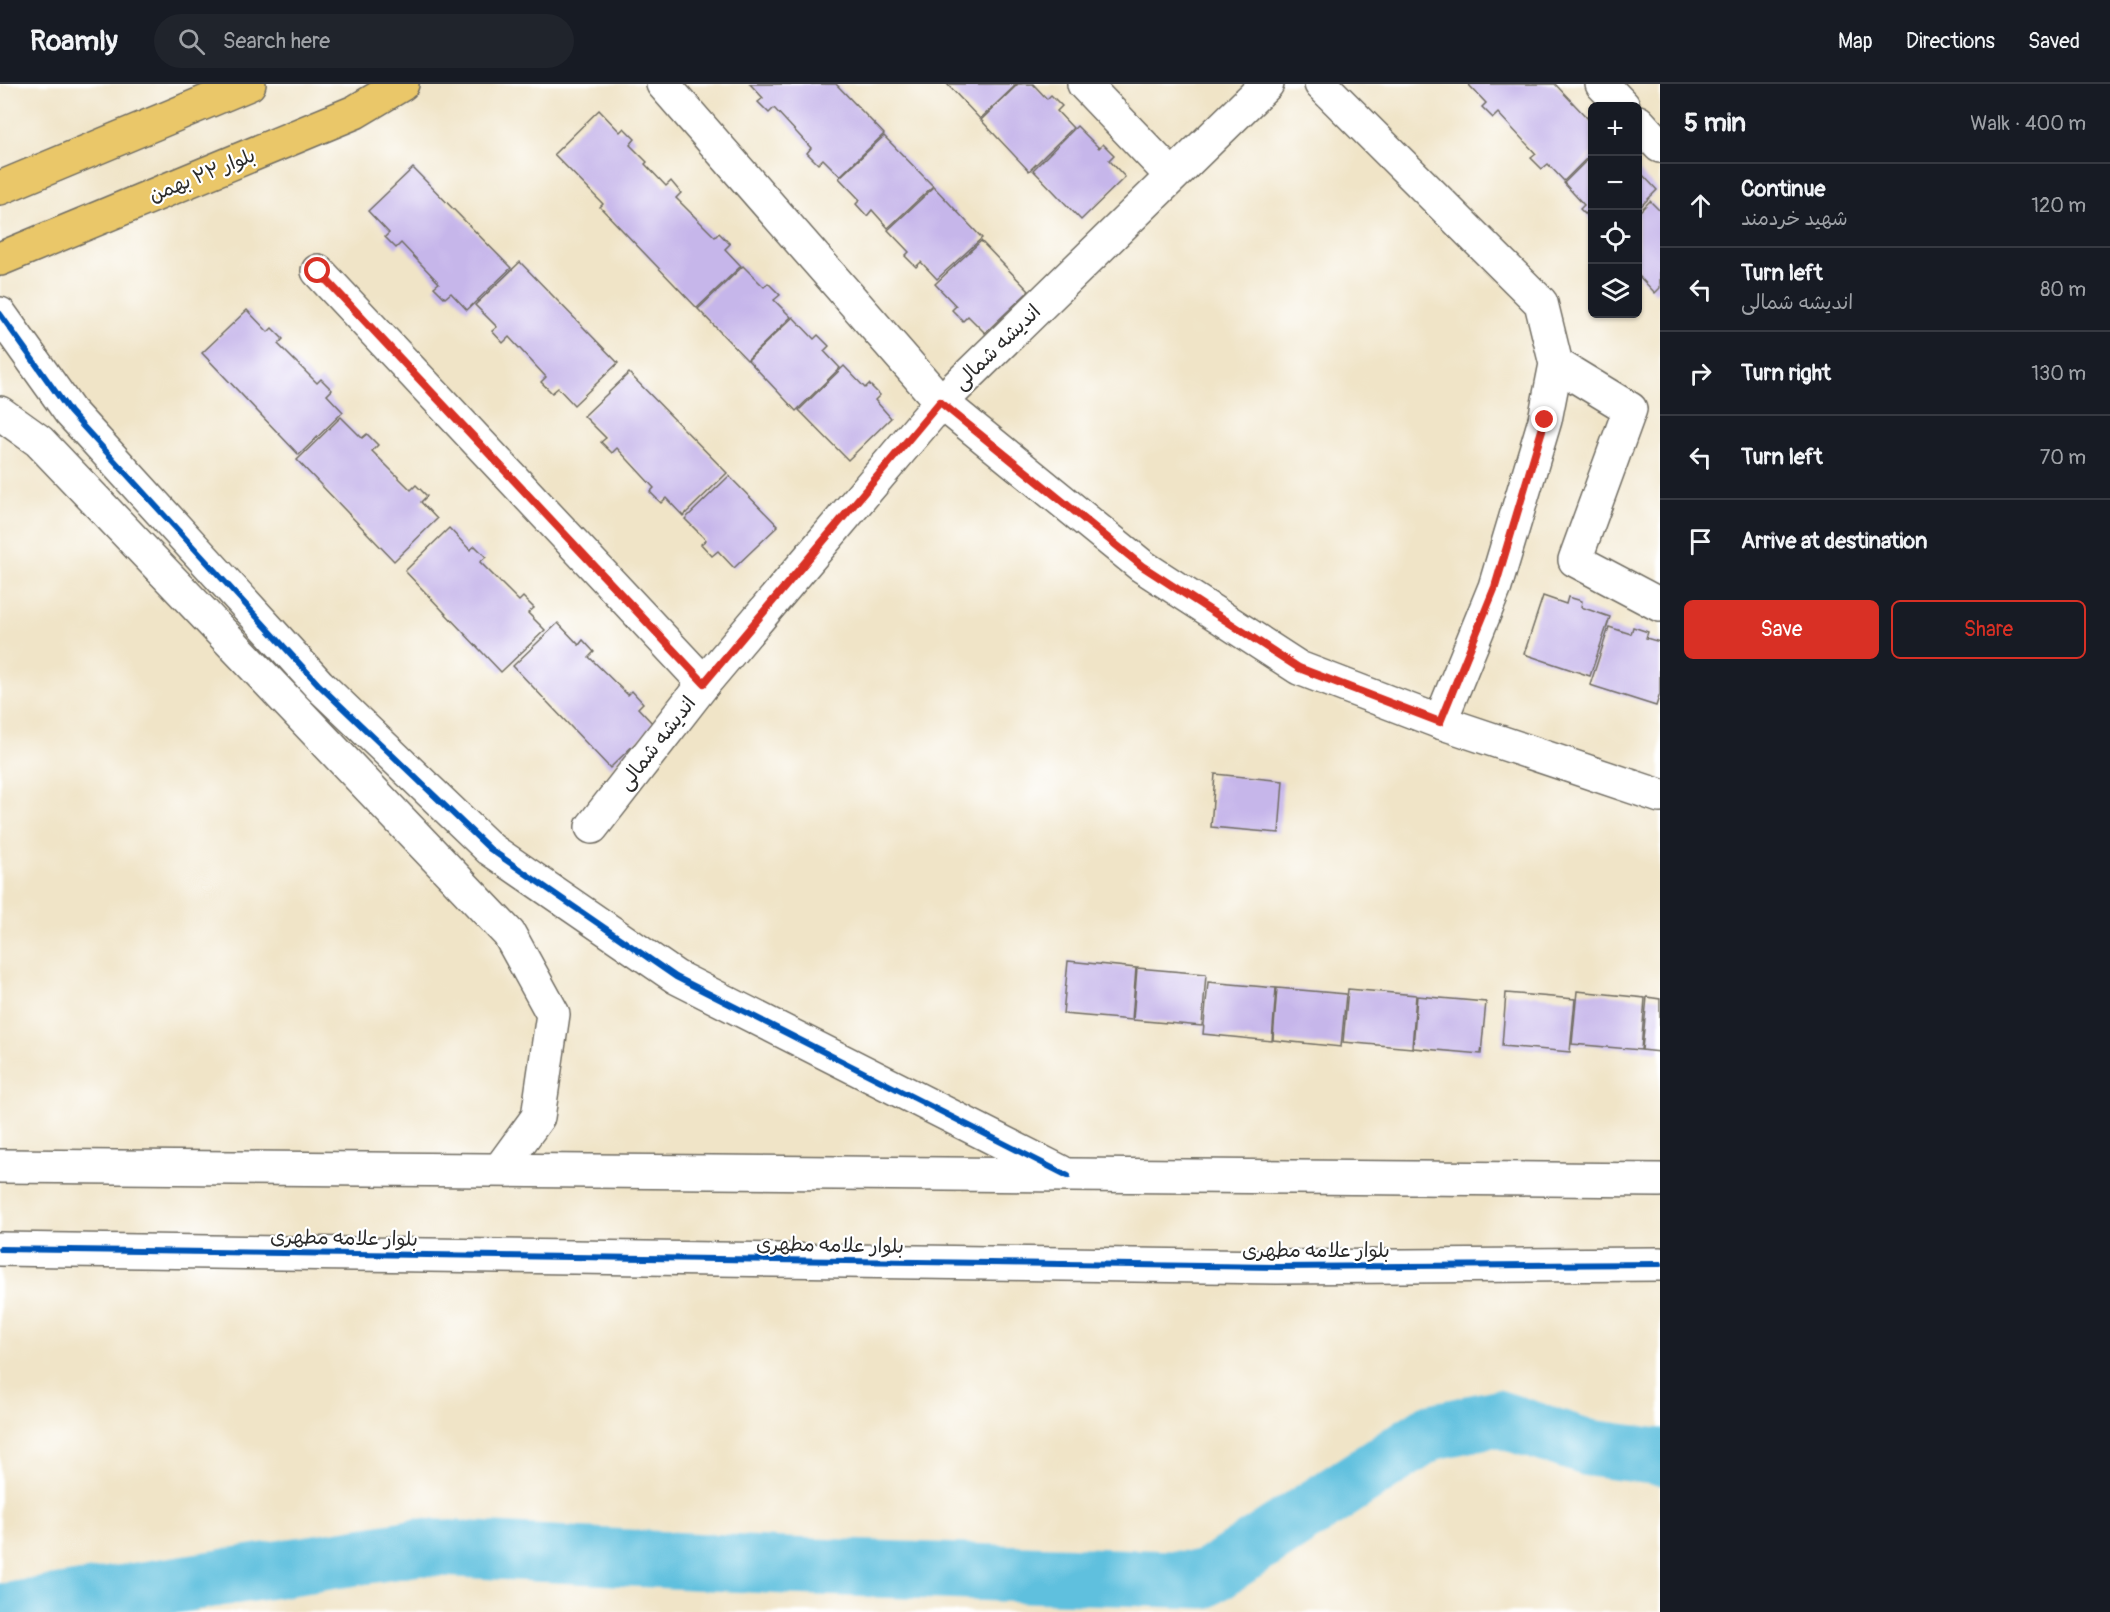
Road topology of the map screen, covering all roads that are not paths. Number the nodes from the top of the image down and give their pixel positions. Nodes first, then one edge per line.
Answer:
1 (249, 84) edge
2 (402, 84) edge
3 (663, 84) edge
4 (1084, 84) edge
5 (1267, 84) edge
6 (1320, 84) edge
7 (1602, 84) edge
8 (1619, 102) edge
9 (1642, 126) edge
10 (1660, 146) edge
11 (1172, 176) junction
12 (0, 188) edge
13 (0, 259) edge
14 (318, 271) dead end
15 (0, 314) edge
16 (1556, 364) junction
17 (940, 402) junction
18 (69, 412) junction
19 (0, 413) edge
20 (39, 441) junction
21 (1660, 605) edge
22 (704, 683) junction
23 (1440, 722) junction
24 (1660, 796) edge
25 (592, 827) dead end
26 (0, 1166) edge
27 (500, 1169) junction
28 (1068, 1176) junction
29 (1660, 1180) edge
30 (0, 1249) edge
31 (1660, 1264) edge

1 - 12 main road
2 - 13 main road, بلوار ۲۲ بهمن
3 - 17 street
4 - 11 street
5 - 11 street, اندیشه شمالی
6 - 16 street
7 - 8 street
9 - 10 street
11 - 17 street, اندیشه شمالی
14 - 22 street
15 - 18 street
16 - 21 street
16 - 23 street
17 - 22 street, اندیشه شمالی
17 - 23 street
18 - 20 street
18 - 28 street
19 - 20 street
20 - 27 street
22 - 25 street, اندیشه شمالی
23 - 24 street
26 - 27 street
27 - 28 street
28 - 29 street
30 - 31 street, بلوار علامه مطهری

